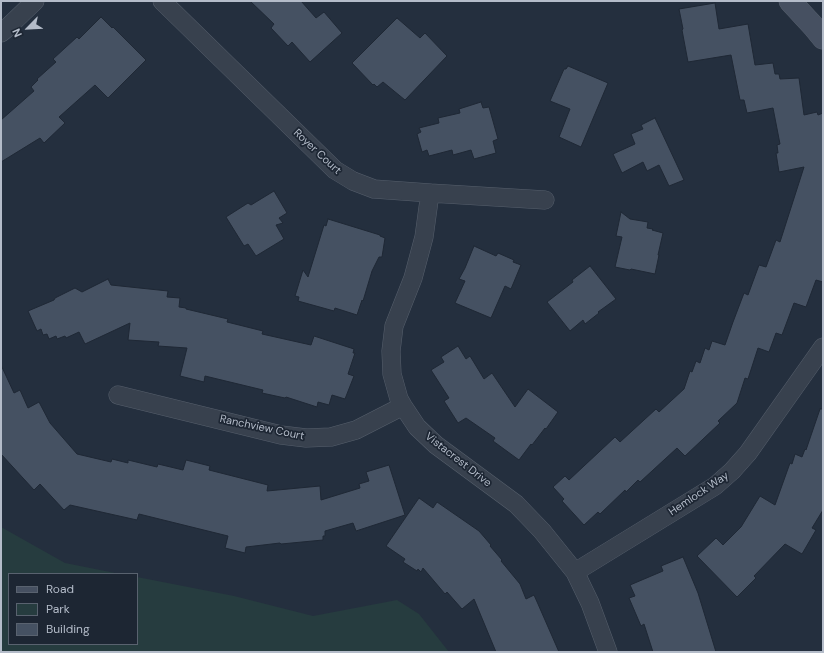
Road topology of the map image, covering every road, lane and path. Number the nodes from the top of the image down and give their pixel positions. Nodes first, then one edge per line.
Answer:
1 (35, 1) edge
2 (162, 1) edge
3 (790, 1) edge
4 (1, 33) edge
5 (823, 38) edge
6 (430, 193) junction
7 (545, 200) dead end
8 (823, 347) edge
9 (118, 395) dead end
10 (403, 406) junction
11 (575, 572) junction
12 (608, 652) edge

1 - 4 street
2 - 6 street, Royer Court
3 - 5 street
6 - 7 street, Royer Court
6 - 10 street, Vistacrest Drive
8 - 11 street, Hemlock Way
9 - 10 street, Ranchview Court
10 - 11 street, Vistacrest Drive
11 - 12 street, Vistacrest Drive

